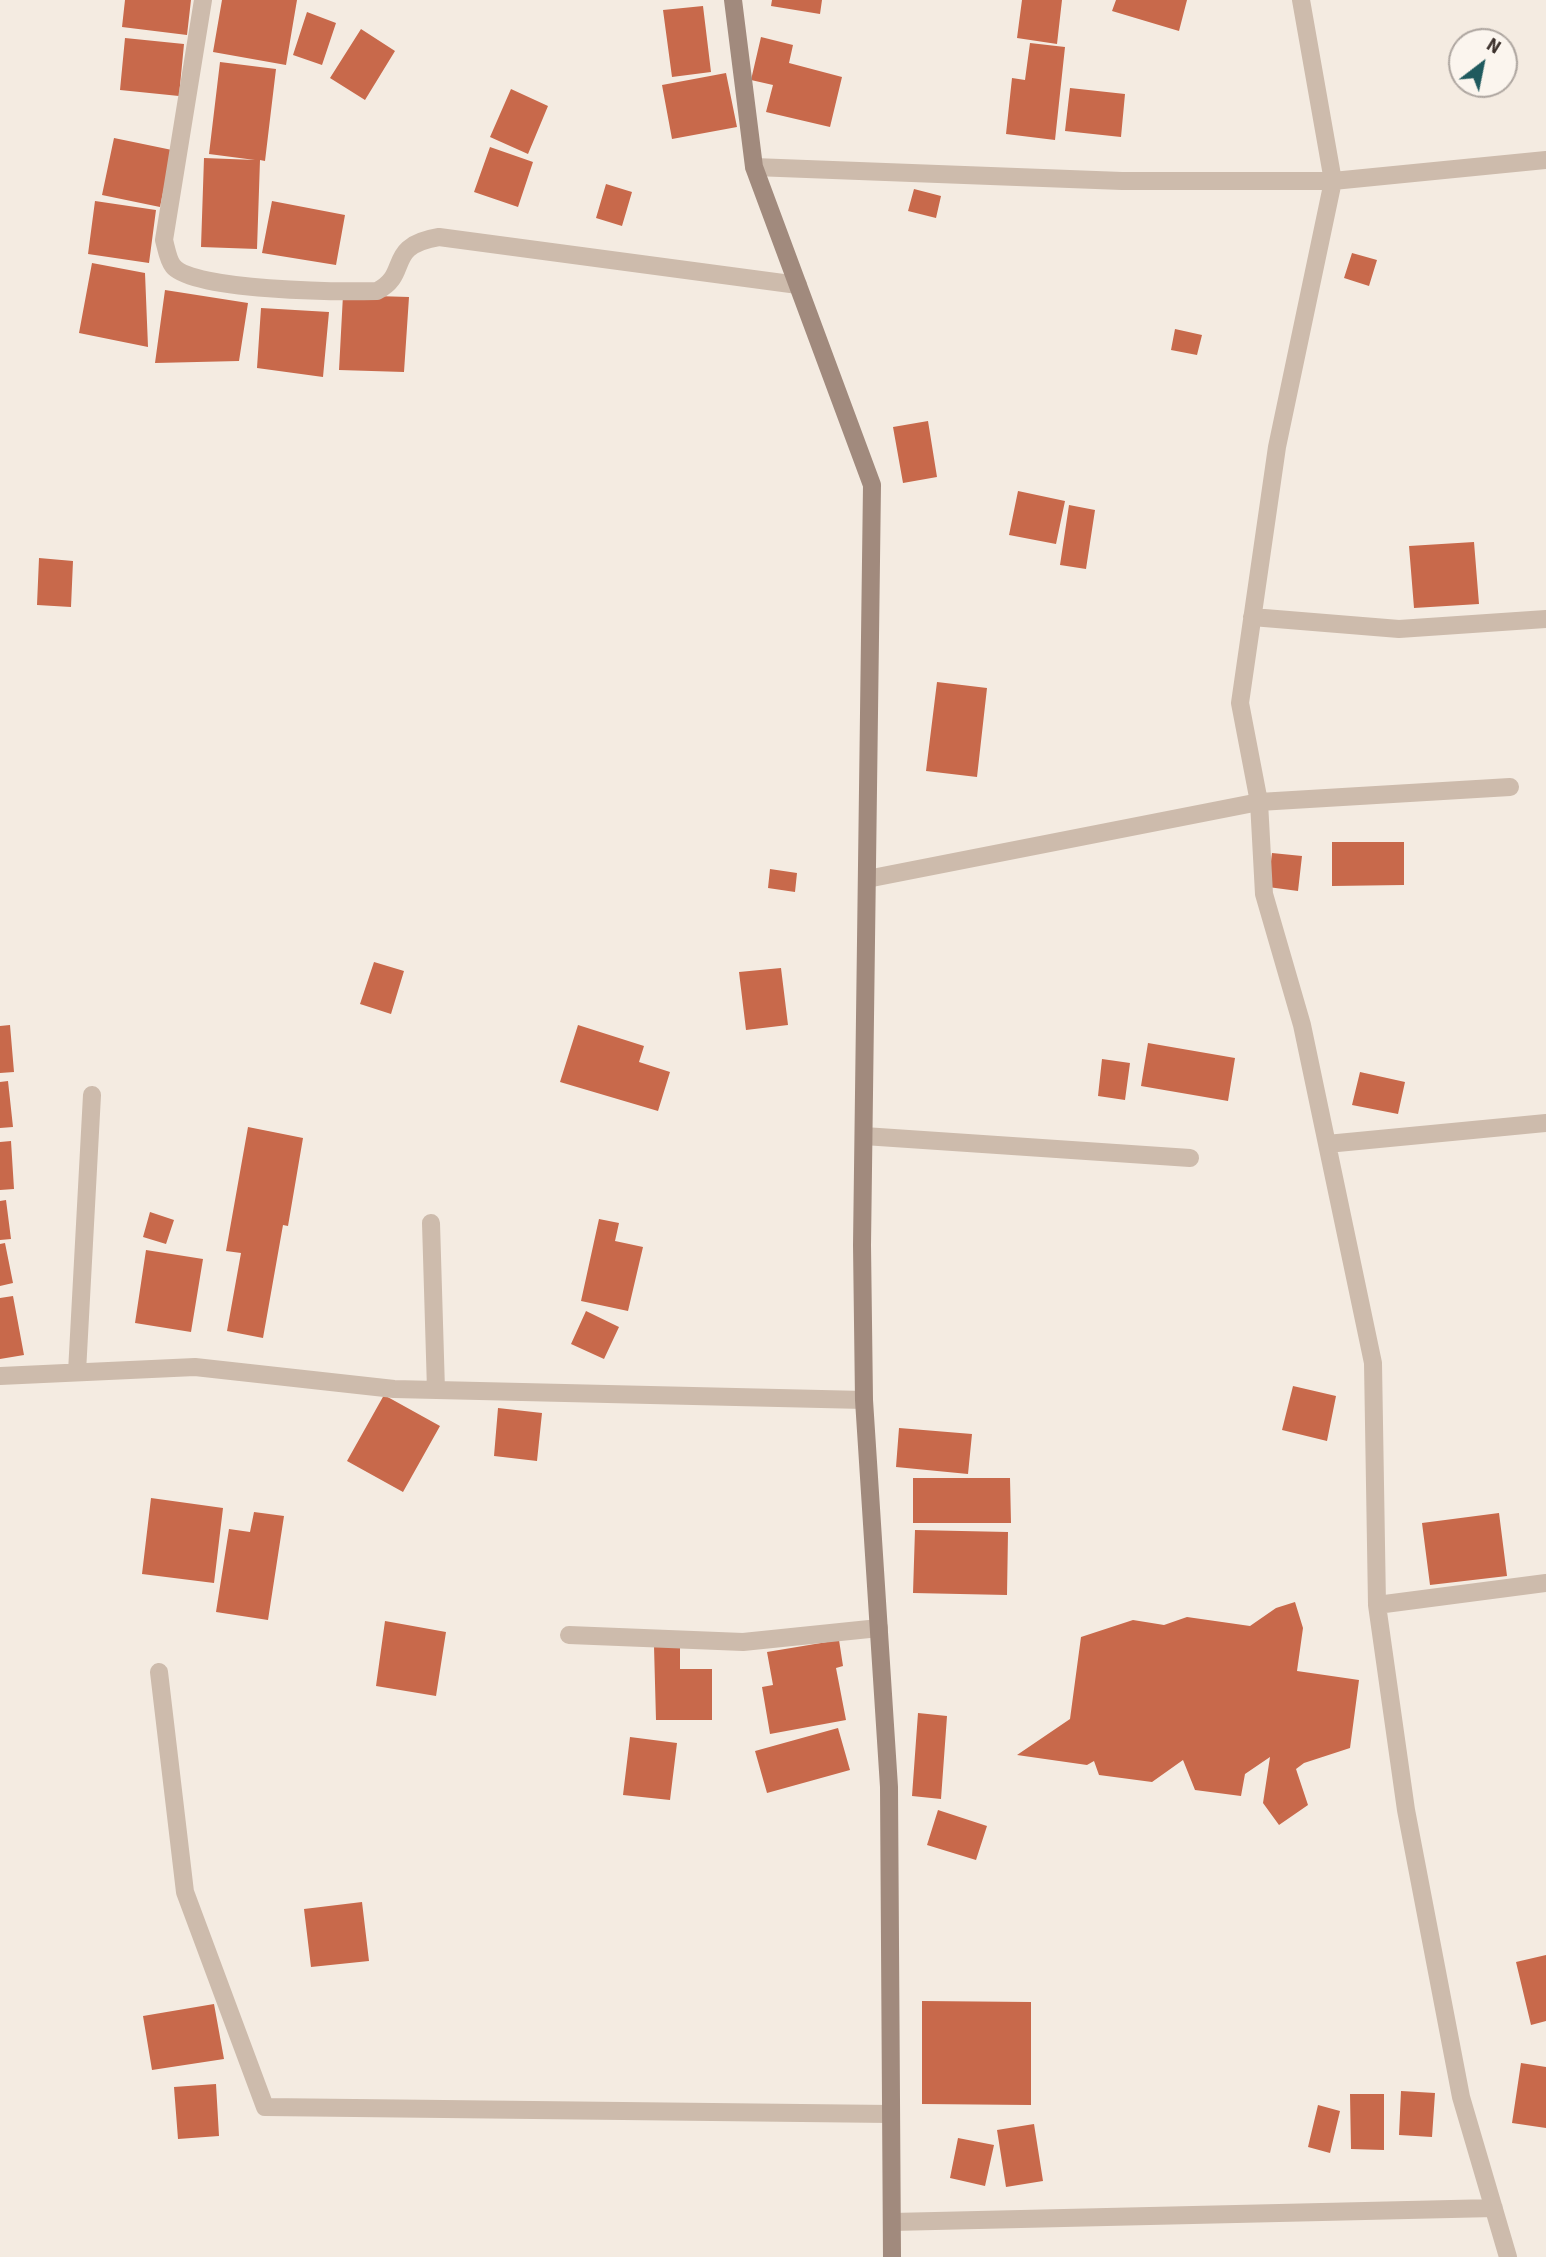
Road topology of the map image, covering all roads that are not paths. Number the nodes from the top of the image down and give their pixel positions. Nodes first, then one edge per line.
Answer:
1 (204, 0) edge
2 (733, 0) edge
3 (1301, 0) edge
4 (1546, 160) edge
5 (754, 167) junction
6 (1334, 181) junction
7 (798, 285) junction
8 (1252, 617) junction
9 (1546, 619) edge
10 (1510, 787) dead end
11 (1259, 803) junction
12 (867, 879) junction
13 (92, 1095) dead end
14 (1546, 1124) edge
15 (864, 1136) junction
16 (1327, 1144) junction
17 (1190, 1158) dead end
18 (431, 1223) dead end
19 (76, 1372) junction
20 (0, 1376) edge
21 (436, 1390) junction
22 (864, 1400) junction
23 (1546, 1583) edge
24 (1377, 1605) junction
25 (879, 1628) junction
26 (569, 1635) dead end
27 (159, 1672) dead end
28 (891, 2114) junction
29 (1494, 2208) junction
30 (892, 2222) junction
31 (892, 2257) edge
32 (1508, 2257) edge

1 - 7 street
2 - 5 street
3 - 6 street
4 - 6 street
5 - 6 street
5 - 7 street
6 - 8 street
7 - 12 street
8 - 9 street
8 - 11 street
10 - 11 street
11 - 12 street
11 - 16 street
12 - 15 street
13 - 19 street
14 - 16 street
15 - 17 street
15 - 22 street
16 - 24 street
18 - 21 street
19 - 20 street
19 - 21 street
21 - 22 street
22 - 25 street
23 - 24 street
24 - 29 street
25 - 26 street
25 - 28 street
27 - 28 street
28 - 30 street
29 - 30 street
29 - 32 street
30 - 31 street

